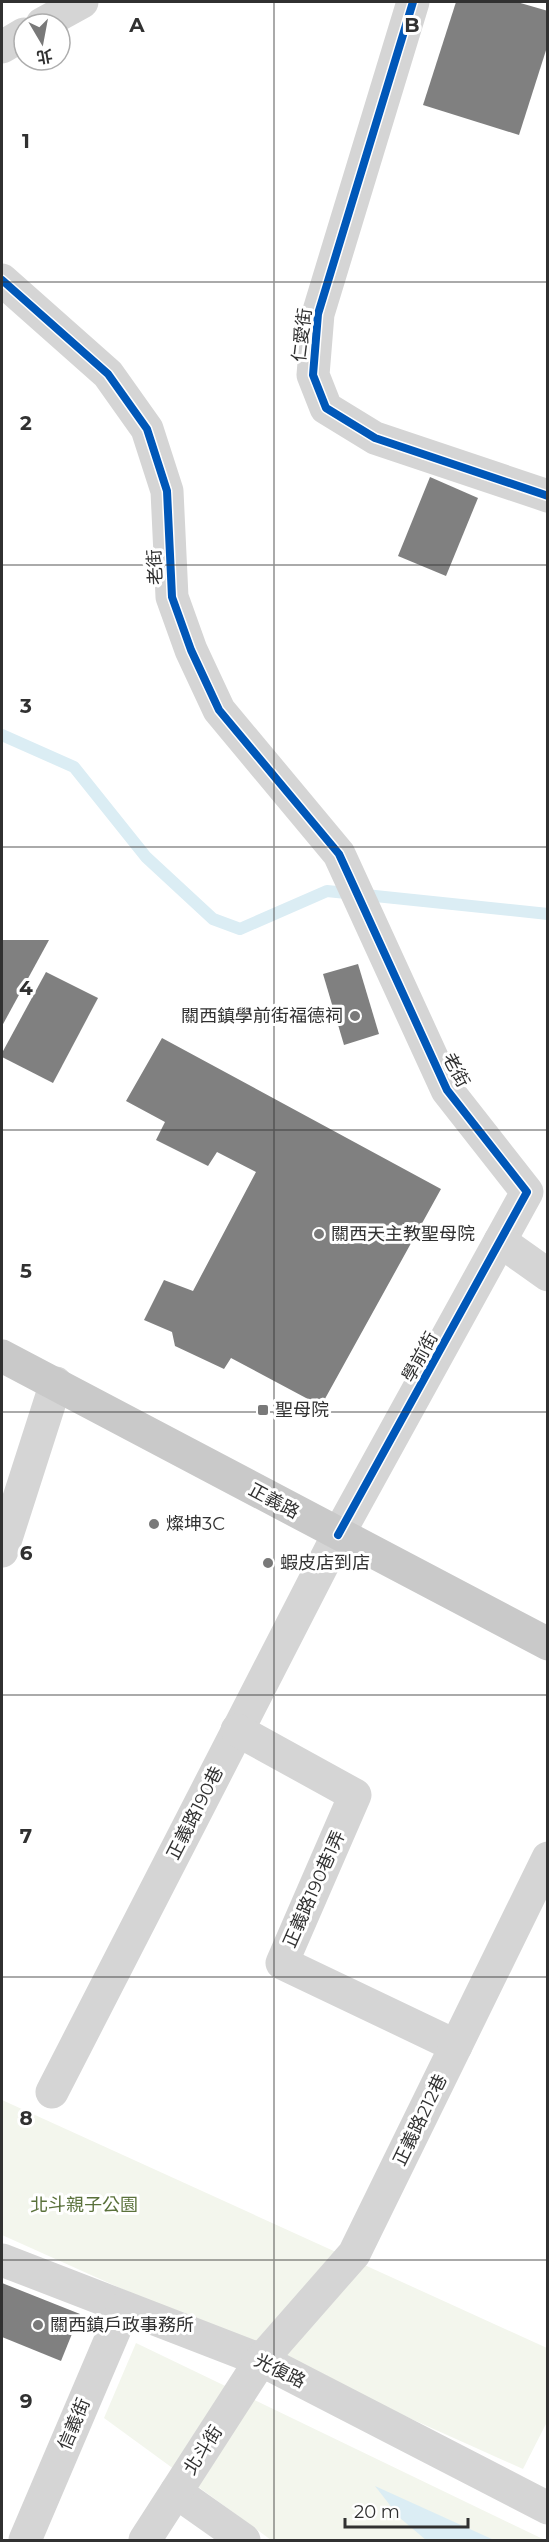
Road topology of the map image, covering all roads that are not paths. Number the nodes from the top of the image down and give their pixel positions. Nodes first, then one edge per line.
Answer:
1 (82, 2) edge
2 (413, 2) edge
3 (64, 12) edge
4 (2, 280) edge
5 (548, 496) edge
6 (527, 1192) joint
7 (500, 1242) junction
8 (548, 1275) edge
9 (2, 1356) edge
10 (56, 1383) junction
11 (338, 1535) junction
12 (2, 1551) edge
13 (548, 1644) edge
14 (237, 1730) junction
15 (548, 1858) edge
16 (456, 2046) junction
17 (52, 2092) dead end
18 (2, 2260) edge
19 (124, 2307) junction
20 (261, 2361) junction
21 (176, 2493) junction
22 (548, 2508) edge
23 (25, 2541) edge
24 (146, 2541) edge
25 (244, 2541) edge

1 - 3 street
2 - 5 street, 仁愛街
4 - 6 street, 老街
6 - 7 street, 學前街
7 - 8 street
7 - 11 street, 學前街
9 - 10 main road, 正義路
10 - 11 main road, 正義路
10 - 12 street
11 - 13 main road, 正義路
11 - 14 street, 正義路190巷
14 - 16 street, 正義路190巷1弄
14 - 17 street, 正義路190巷
15 - 16 street, 正義路212巷
16 - 20 street, 正義路212巷
18 - 19 street, 光復路
19 - 20 street, 光復路
19 - 23 street, 信義街
20 - 21 street, 北斗街
20 - 22 street, 光復路
21 - 24 street, 北斗街
21 - 25 street

